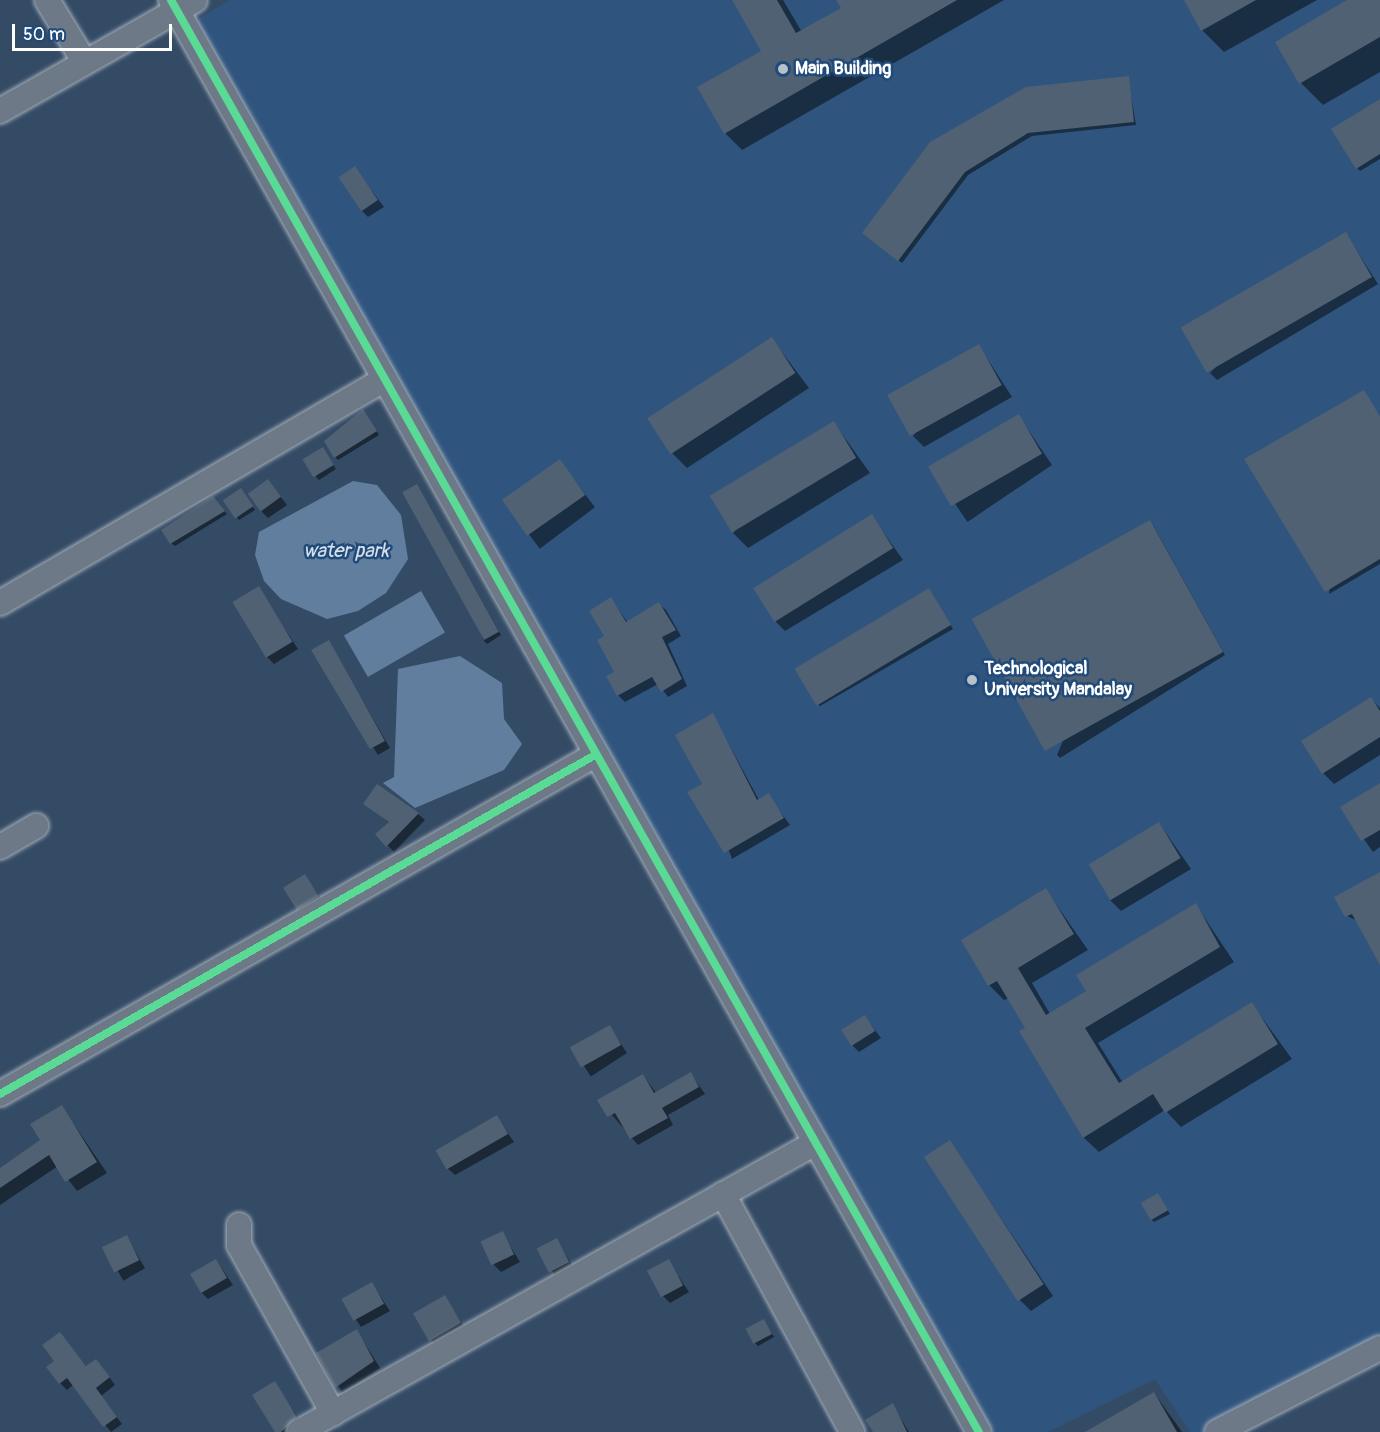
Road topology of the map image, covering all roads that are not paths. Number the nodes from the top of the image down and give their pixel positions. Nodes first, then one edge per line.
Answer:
1 (47, 0) edge
2 (181, 4) edge
3 (84, 61) junction
4 (0, 111) edge
5 (385, 379) junction
6 (0, 603) edge
7 (595, 755) junction
8 (36, 826) dead end
9 (0, 848) edge
10 (0, 1094) edge
11 (815, 1143) junction
12 (723, 1194) junction
13 (239, 1225) dead end
14 (1380, 1348) edge
15 (333, 1413) junction
16 (299, 1432) edge
17 (852, 1432) edge
18 (979, 1432) edge
19 (1217, 1432) edge

1 - 3 street
2 - 3 street
2 - 5 street
3 - 4 street
5 - 6 street
5 - 7 street
7 - 10 street
7 - 11 street
8 - 9 street
11 - 12 street
11 - 18 street
12 - 15 street
12 - 17 street
13 - 15 street
14 - 19 street
15 - 16 street

